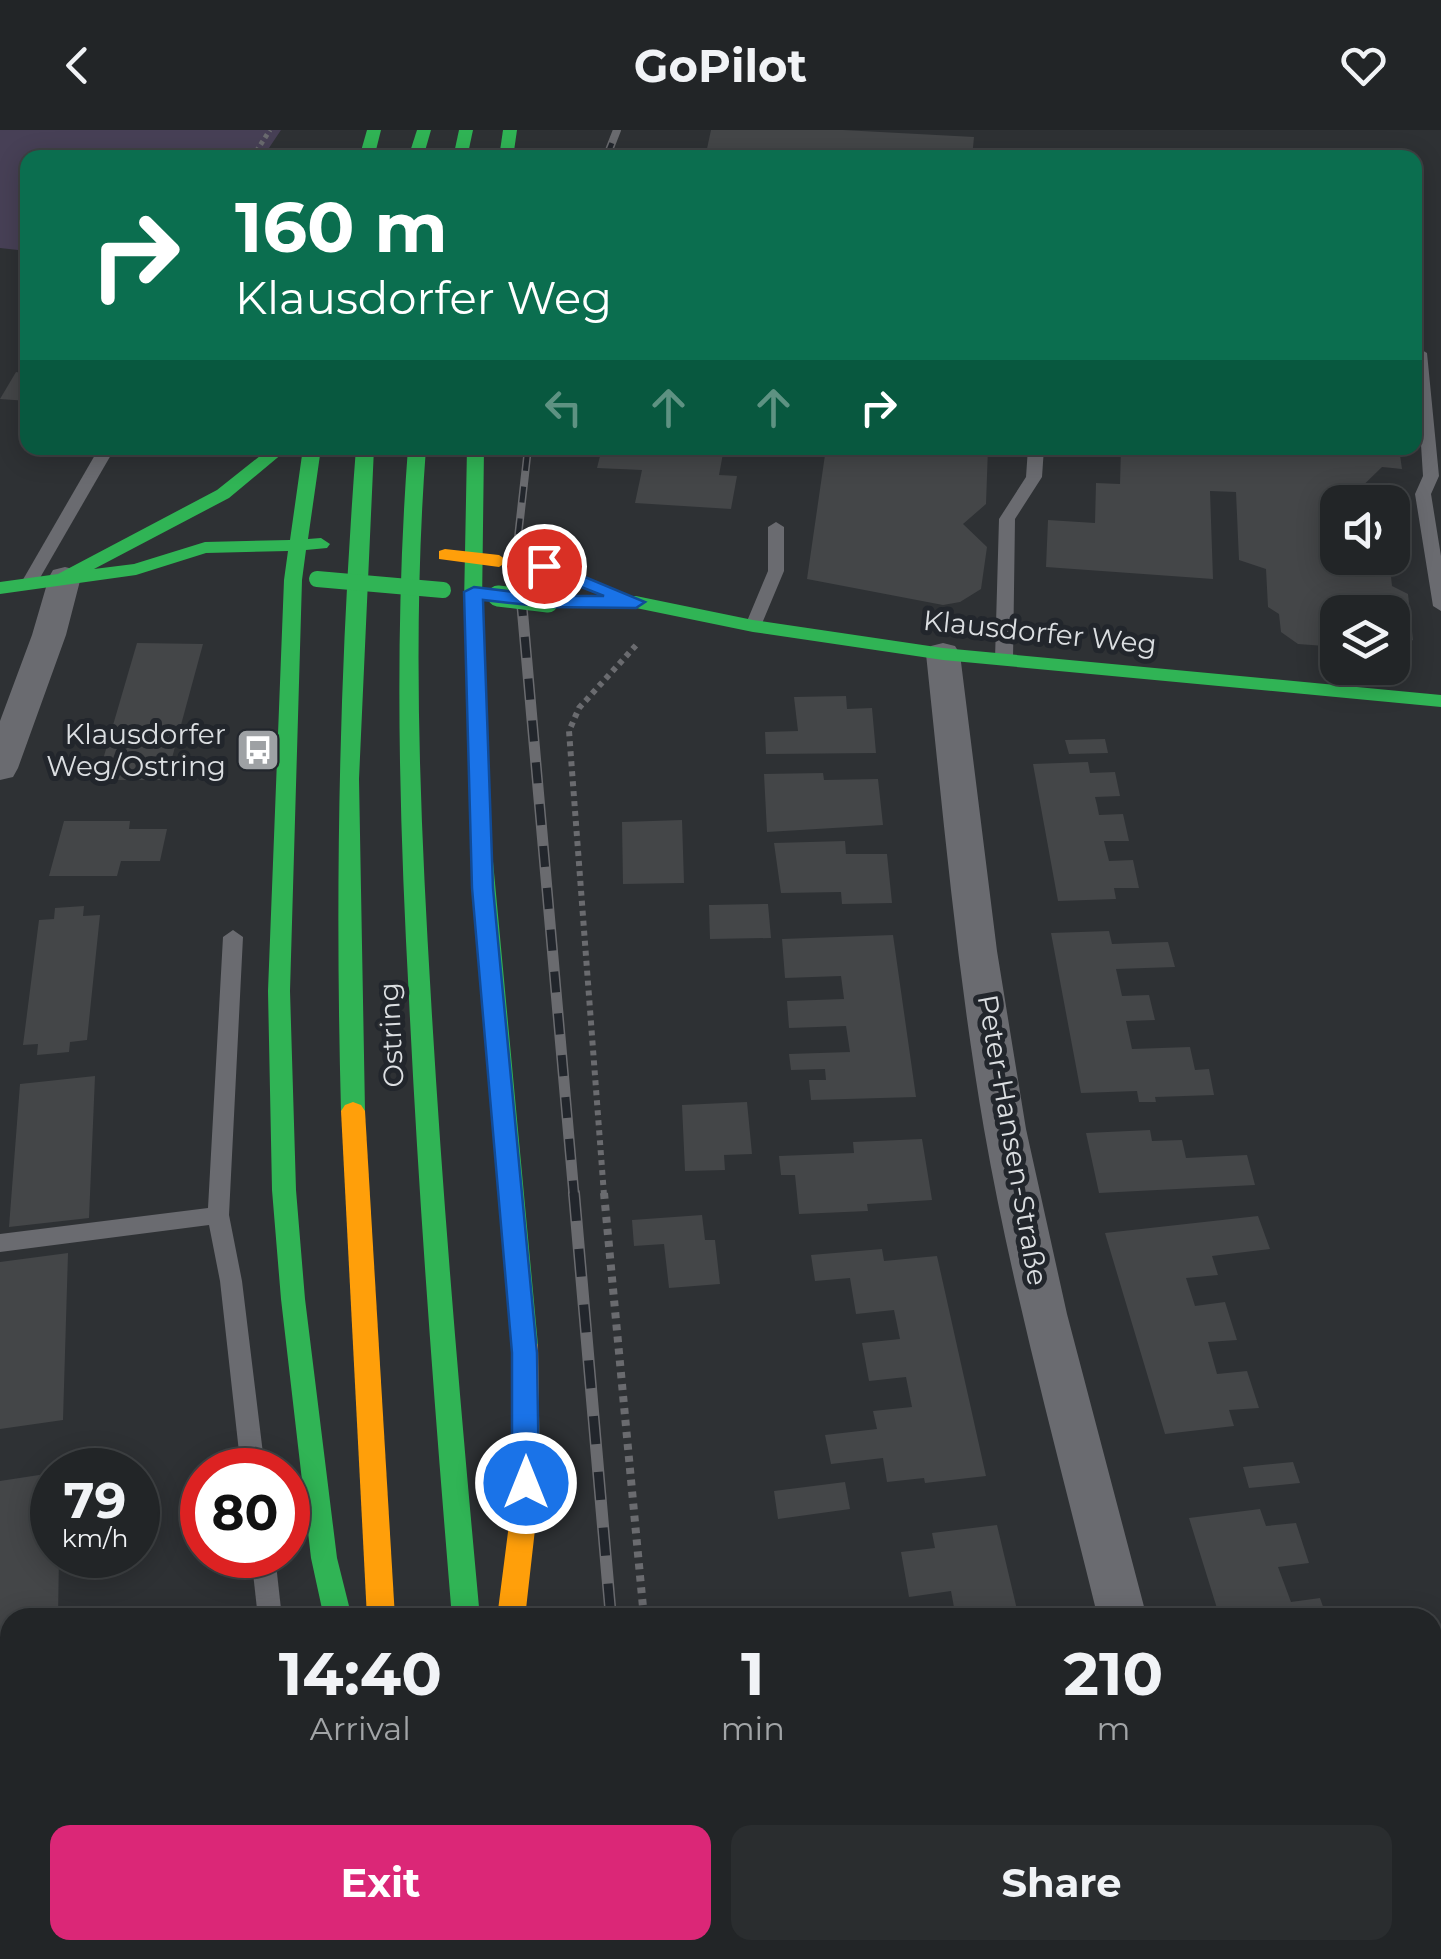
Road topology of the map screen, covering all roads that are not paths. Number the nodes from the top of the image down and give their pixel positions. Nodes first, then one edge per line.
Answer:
1 (1422, 375) edge
2 (103, 455) edge
3 (271, 455) edge
4 (312, 455) edge
5 (366, 455) edge
6 (416, 455) edge
7 (476, 455) edge
8 (1036, 455) edge
9 (776, 527) dead end
10 (310, 544) junction
11 (474, 558) junction
12 (507, 562) dead end
13 (136, 569) junction
14 (64, 577) junction
15 (181, 579) dead end
16 (583, 579) dead end
17 (284, 580) junction
18 (29, 583) junction
19 (0, 588) edge
20 (474, 592) junction
21 (636, 602) junction
22 (1441, 606) edge
23 (753, 626) junction
24 (943, 654) junction
25 (1004, 660) junction
26 (1441, 701) edge
27 (0, 768) edge
28 (233, 937) dead end
29 (218, 1215) junction
30 (0, 1243) edge
31 (250, 1448) edge
32 (266, 1578) edge
33 (269, 1608) edge
34 (336, 1608) edge
35 (381, 1608) edge
36 (465, 1608) edge
37 (513, 1608) edge
38 (1121, 1608) edge

1 - 22 lane
2 - 18 lane
3 - 14 main road
4 - 10 main road
5 - 35 main road, Ostring
6 - 36 main road, Ostring
7 - 11 main road
8 - 25 lane
9 - 23 lane
10 - 11 main road
10 - 13 main road
10 - 17 main road
11 - 12 main road
11 - 20 main road
13 - 14 main road
13 - 15 main road
14 - 18 main road
14 - 27 street
16 - 21 main road, Klausdorfer Weg
17 - 20 main road, Klausdorfer Weg, bridge
17 - 34 main road
18 - 19 main road
20 - 21 main road, Klausdorfer Weg, bridge
20 - 37 main road
21 - 23 main road, Klausdorfer Weg
23 - 24 main road, Klausdorfer Weg
24 - 25 main road, Klausdorfer Weg
24 - 38 street, Peter-Hansen-Straße
25 - 26 main road, Klausdorfer Weg
28 - 29 lane
29 - 30 lane
29 - 31 lane
32 - 33 lane

